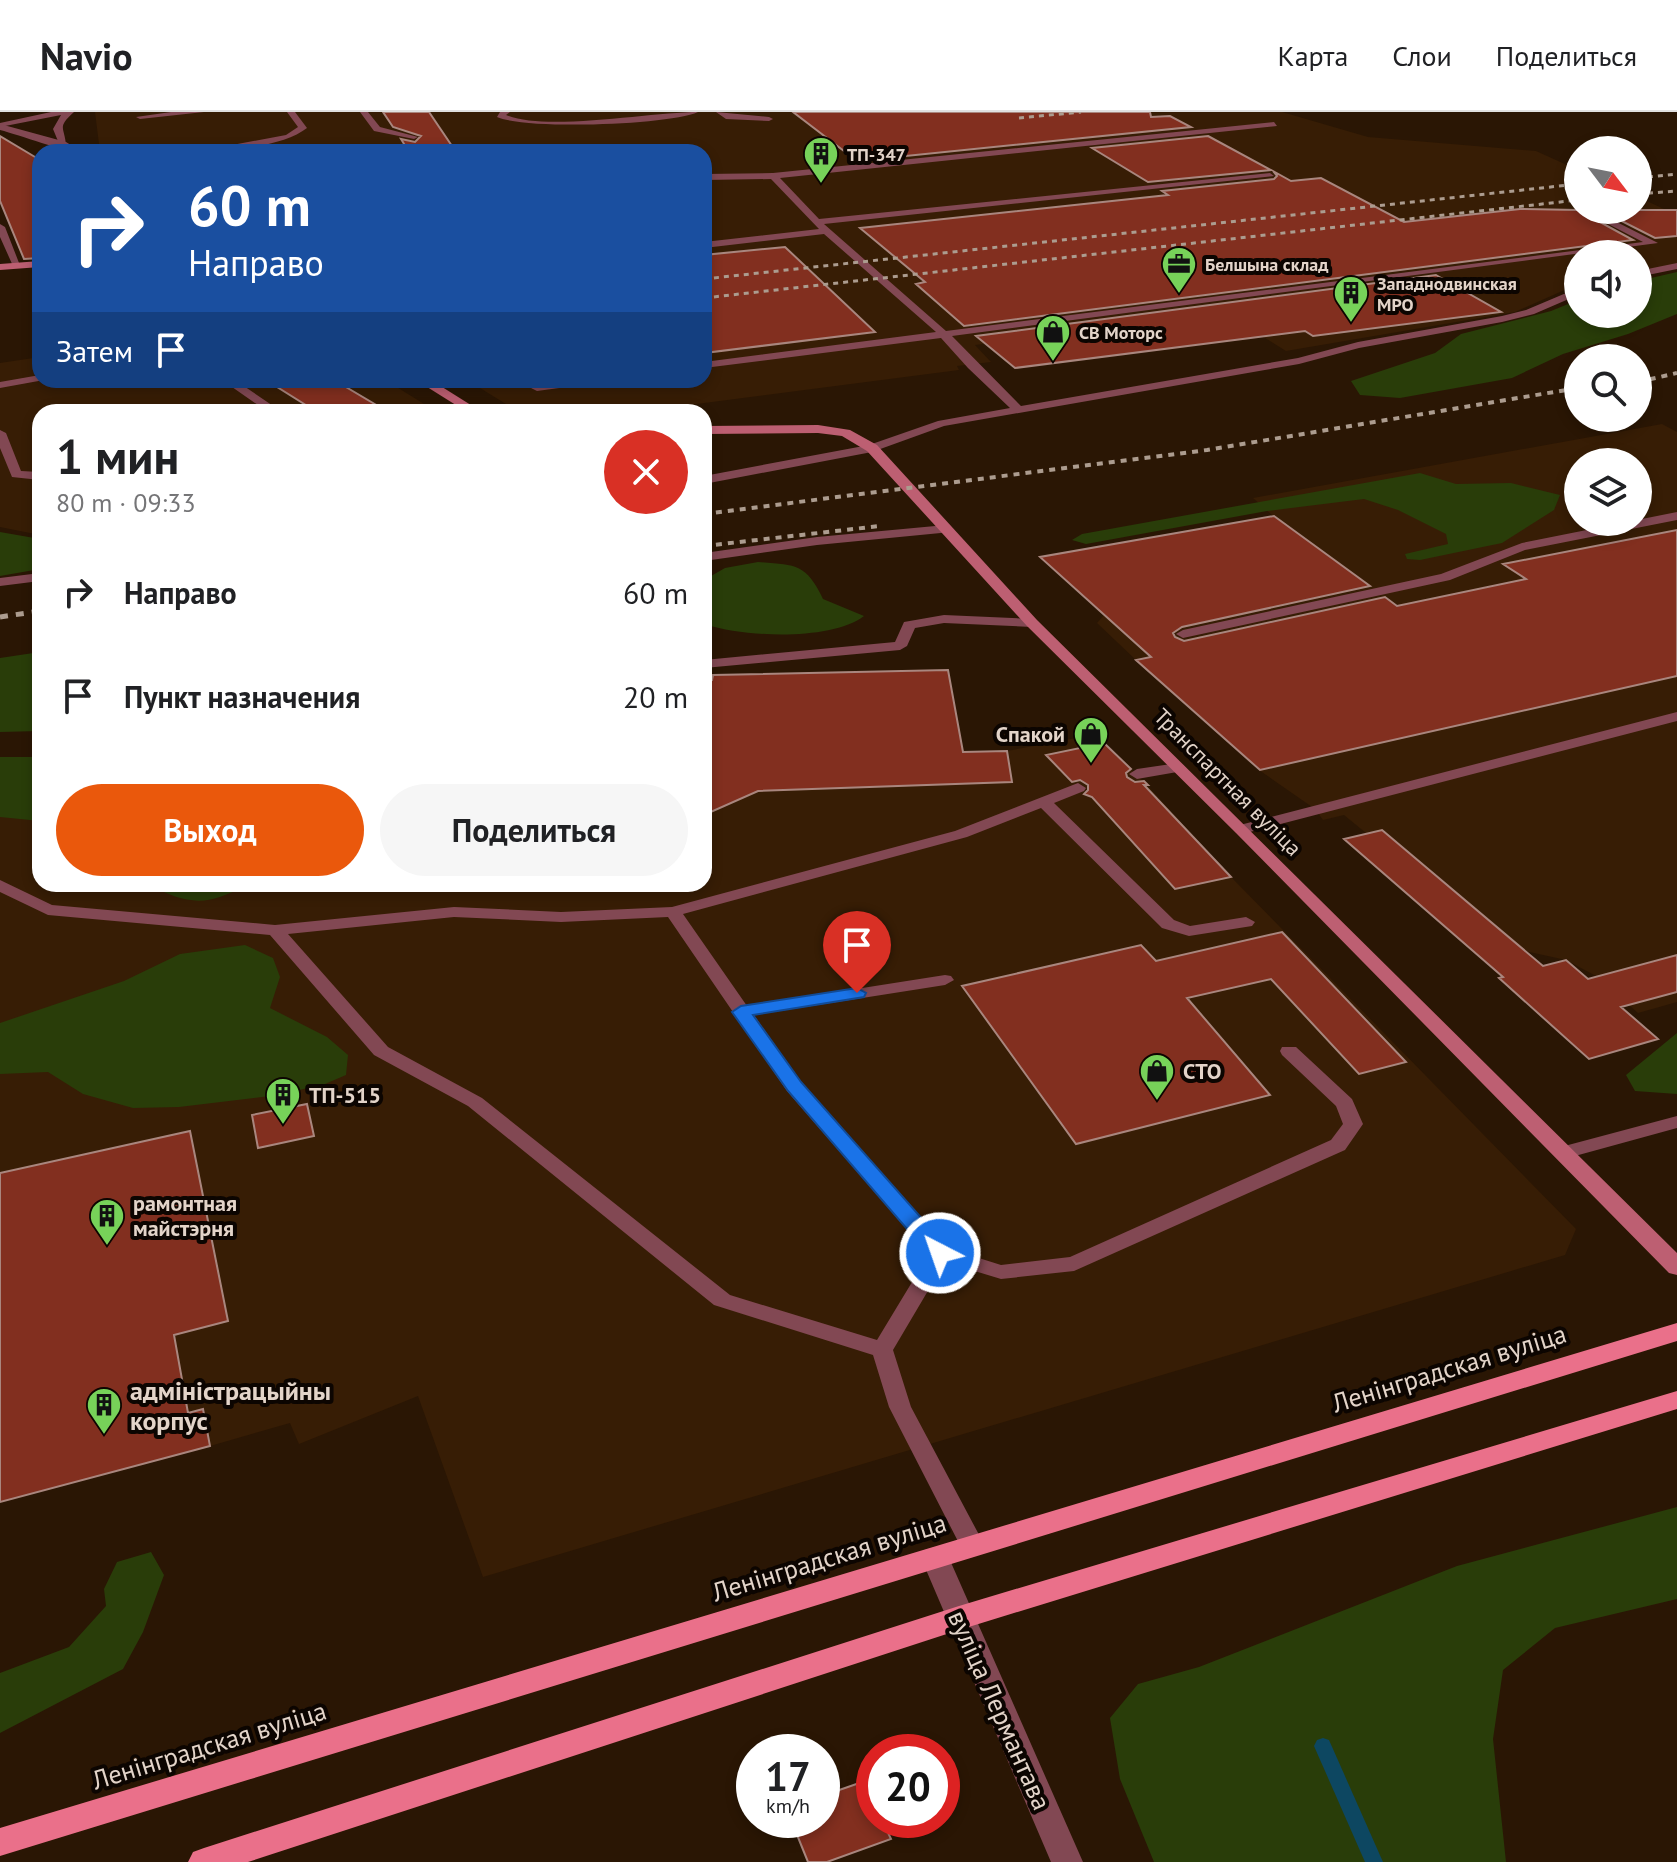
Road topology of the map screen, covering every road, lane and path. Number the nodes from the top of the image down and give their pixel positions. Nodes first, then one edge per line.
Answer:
1 (62, 112) edge
2 (70, 112) edge
3 (200, 112) edge
4 (291, 112) edge
5 (364, 112) edge
6 (506, 112) edge
7 (694, 112) edge
8 (720, 112) edge
9 (140, 117) dead end
10 (769, 119) dead end
11 (1274, 124) dead end
12 (0, 126) edge
13 (414, 137) dead end
14 (63, 144) joint
15 (246, 144) edge
16 (773, 176) junction
17 (1270, 176) dead end
18 (712, 177) edge
19 (817, 222) junction
20 (1614, 224) edge
21 (0, 227) edge
22 (826, 231) junction
23 (712, 244) edge
24 (32, 265) edge
25 (18, 266) junction
26 (1677, 266) edge
27 (0, 267) edge
28 (1652, 271) edge
29 (1564, 297) edge
30 (942, 332) junction
31 (712, 364) edge
32 (32, 379) edge
33 (0, 385) edge
34 (240, 388) edge
35 (436, 388) edge
36 (264, 404) edge
37 (462, 404) edge
38 (1017, 408) junction
39 (712, 430) edge
40 (0, 433) edge
41 (872, 448) junction
42 (32, 475) edge
43 (712, 478) edge
44 (1677, 516) edge
45 (946, 529) junction
46 (712, 556) edge
47 (32, 578) edge
48 (0, 582) edge
49 (1032, 623) junction
50 (1183, 634) dead end
51 (712, 663) edge
52 (1677, 716) edge
53 (1178, 768) junction
54 (1137, 774) dead end
55 (1078, 788) dead end
56 (1044, 802) junction
57 (1242, 829) junction
58 (0, 885) edge
59 (673, 912) junction
60 (1246, 922) dead end
61 (275, 930) junction
62 (945, 980) dead end
63 (741, 1012) junction
64 (1289, 1051) dead end
65 (1677, 1122) edge
66 (1564, 1153) junction
67 (940, 1253) junction
68 (1677, 1267) edge
69 (1677, 1332) edge
70 (882, 1350) junction
71 (1677, 1400) edge
72 (973, 1546) junction
73 (935, 1558) junction
74 (959, 1618) junction
75 (0, 1842) edge
76 (204, 1862) edge
77 (1067, 1862) edge

1 - 12 lane
2 - 14 lane
3 - 9 lane
4 - 15 lane
5 - 13 lane
6 - 7 lane
8 - 10 lane
11 - 16 lane
12 - 14 street
16 - 18 lane
16 - 19 lane
17 - 19 lane
19 - 22 lane
20 - 30 lane
21 - 25 lane
22 - 23 lane
22 - 30 lane
24 - 25 main road
25 - 27 main road
26 - 28 lane
29 - 38 lane
30 - 31 lane
30 - 38 lane
32 - 33 lane
34 - 36 lane
35 - 37 main road
38 - 41 lane
39 - 41 main road, Транспартная вуліца
40 - 42 lane
41 - 43 lane
41 - 45 main road, Транспартная вуліца
44 - 50 lane
45 - 46 lane
45 - 49 main road, Транспартная вуліца
47 - 48 lane
49 - 51 lane
49 - 53 main road, Транспартная вуліца
52 - 57 lane
53 - 54 lane
53 - 57 main road, Транспартная вуліца
55 - 56 lane
56 - 59 lane
56 - 60 lane
57 - 66 main road, Транспартная вуліца
58 - 61 lane
59 - 61 lane
59 - 63 lane
61 - 70 lane
62 - 63 lane
63 - 67 lane
64 - 67 lane
65 - 66 lane
66 - 68 main road, Транспартная вуліца
67 - 70 lane
69 - 72 main road, Ленінградская вуліца
70 - 72 lane
71 - 74 main road
72 - 73 main road, Ленінградская вуліца
73 - 74 street, вуліца Лермантава
73 - 75 main road, Ленінградская вуліца
74 - 76 main road
74 - 77 street, вуліца Лермантава

